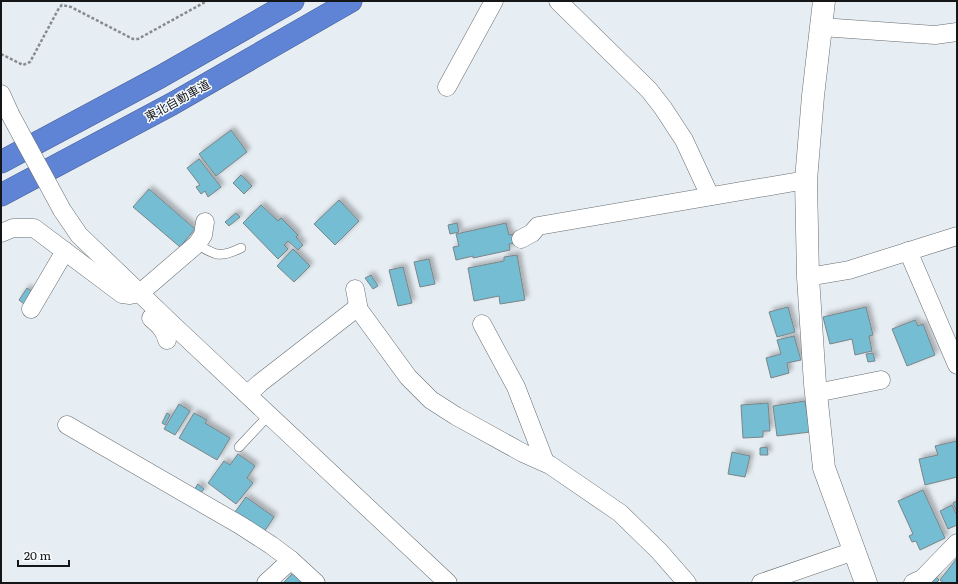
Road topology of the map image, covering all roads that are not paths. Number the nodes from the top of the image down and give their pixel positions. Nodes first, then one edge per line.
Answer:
1 (293, 1) edge
2 (351, 1) edge
3 (494, 1) edge
4 (558, 1) edge
5 (824, 1) edge
6 (821, 28) junction
7 (957, 32) edge
8 (447, 87) dead end
9 (1, 94) edge
10 (1, 162) edge
11 (806, 180) junction
12 (1, 195) edge
13 (710, 196) junction
14 (205, 222) dead end
15 (1, 233) edge
16 (957, 236) edge
17 (521, 239) dead end
18 (196, 244) junction
19 (241, 248) dead end
20 (65, 251) junction
21 (908, 251) junction
22 (808, 277) junction
23 (355, 289) dead end
24 (135, 294) junction
25 (357, 307) junction
26 (31, 309) dead end
27 (482, 324) dead end
28 (168, 340) dead end
29 (957, 365) edge
30 (881, 380) dead end
31 (816, 393) junction
32 (248, 394) junction
33 (269, 415) junction
34 (67, 425) dead end
35 (239, 447) dead end
36 (545, 462) junction
37 (957, 543) edge
38 (854, 551) junction
39 (291, 560) junction
40 (266, 583) edge
41 (316, 583) edge
42 (448, 583) edge
43 (687, 583) edge
44 (761, 583) edge
45 (866, 583) edge
46 (913, 583) edge

1 - 10 highway
2 - 12 highway, 東北自動車道
3 - 8 street
4 - 13 street
5 - 6 street
6 - 7 street
6 - 11 street
9 - 24 street, bridge
11 - 13 street
11 - 22 street
13 - 17 street
14 - 18 street
15 - 20 street
16 - 21 street
18 - 19 lane
18 - 24 street
20 - 24 street
20 - 26 street
21 - 22 street
21 - 29 street
22 - 31 street
23 - 25 street
24 - 28 street
24 - 32 street
25 - 32 street
25 - 36 street
27 - 36 street
30 - 31 street
31 - 38 street
32 - 33 street
33 - 35 lane
33 - 42 street
34 - 39 street
36 - 43 street
37 - 46 street
38 - 44 street
38 - 45 street
39 - 40 street
39 - 41 street

